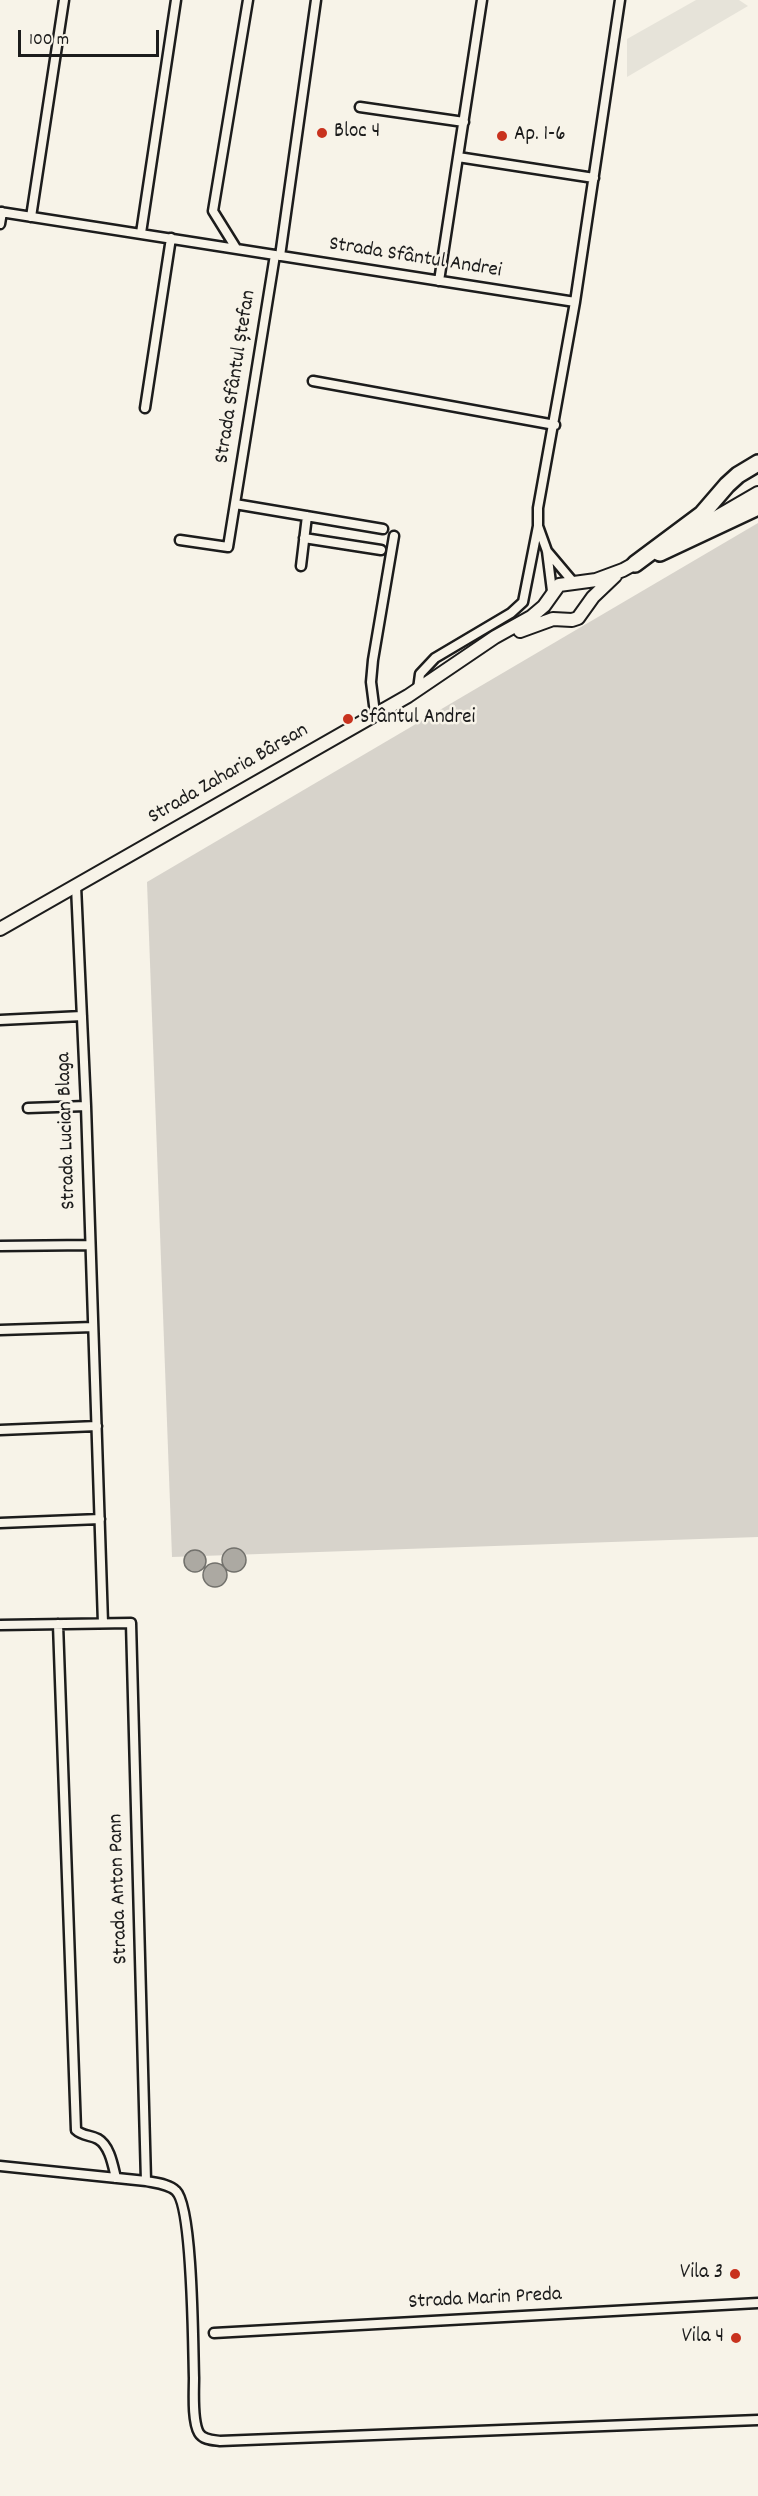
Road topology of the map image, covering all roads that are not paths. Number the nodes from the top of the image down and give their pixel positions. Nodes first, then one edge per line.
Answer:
1 (64, 0) edge
2 (176, 0) edge
3 (248, 0) edge
4 (314, 0) edge
5 (482, 0) edge
6 (620, 0) edge
7 (360, 107) dead end
8 (464, 122) junction
9 (458, 157) junction
10 (594, 178) junction
11 (1, 212) edge
12 (31, 217) junction
13 (0, 224) edge
14 (141, 233) junction
15 (171, 238) junction
16 (237, 249) junction
17 (278, 255) junction
18 (439, 281) junction
19 (575, 302) junction
20 (313, 381) dead end
21 (145, 408) dead end
22 (555, 425) junction
23 (758, 463) edge
24 (758, 493) edge
25 (235, 504) junction
26 (758, 507) edge
27 (307, 516) junction
28 (538, 526) junction
29 (383, 529) dead end
30 (394, 536) dead end
31 (304, 538) junction
32 (180, 540) dead end
33 (381, 550) dead end
34 (547, 551) junction
35 (301, 566) dead end
36 (629, 567) junction
37 (575, 583) junction
38 (551, 595) junction
39 (588, 603) junction
40 (560, 618) junction
41 (476, 650) junction
42 (418, 689) junction
43 (375, 713) junction
44 (76, 886) junction
45 (0, 929) edge
46 (82, 1016) junction
47 (0, 1020) edge
48 (86, 1106) junction
49 (28, 1108) dead end
50 (90, 1245) junction
51 (0, 1246) edge
52 (93, 1327) junction
53 (0, 1330) edge
54 (97, 1426) junction
55 (0, 1430) edge
56 (100, 1519) junction
57 (0, 1523) edge
58 (103, 1623) junction
59 (58, 1624) junction
60 (0, 1625) edge
61 (0, 2166) edge
62 (116, 2178) junction
63 (146, 2181) junction
64 (758, 2303) edge
65 (214, 2333) dead end
66 (758, 2420) edge

1 - 12 street
2 - 14 street
3 - 16 street
4 - 17 street, Strada Sfântul Ștefan
5 - 8 street
6 - 10 street
7 - 8 street
8 - 9 street
9 - 10 street
9 - 18 street
10 - 19 street
11 - 12 street, Strada Sfântul Andrei
11 - 13 street
12 - 14 street, Strada Sfântul Andrei
14 - 15 street, Strada Sfântul Andrei
15 - 16 street, Strada Sfântul Andrei
15 - 21 street
16 - 17 street, Strada Sfântul Andrei
17 - 18 street, Strada Sfântul Andrei
17 - 25 street, Strada Sfântul Ștefan
18 - 19 street, Strada Sfântul Andrei
19 - 22 street
20 - 22 street
22 - 28 street
23 - 36 highway
24 - 36 main road
25 - 27 street
25 - 32 street, Strada Sfântul Ștefan
26 - 36 highway
27 - 29 street
27 - 31 street
28 - 34 street
28 - 42 street
30 - 43 street
31 - 33 street
31 - 35 street
34 - 37 street
34 - 38 street
36 - 37 main road
36 - 39 main road
37 - 38 main road
37 - 39 main road
38 - 40 main road
38 - 41 main road
39 - 40 main road
40 - 41 main road
41 - 42 main road, Strada Zaharia Bârsan
42 - 43 main road, Strada Zaharia Bârsan
43 - 44 main road, Strada Zaharia Bârsan
44 - 45 main road, Strada Zaharia Bârsan
44 - 46 street, Strada Lucian Blaga
46 - 47 street
46 - 48 street, Strada Lucian Blaga
48 - 49 street
48 - 50 street, Strada Lucian Blaga
50 - 51 street
50 - 52 street, Strada Lucian Blaga
52 - 53 street
52 - 54 street, Strada Lucian Blaga
54 - 55 street
54 - 56 street, Strada Lucian Blaga
56 - 57 street
56 - 58 street, Strada Lucian Blaga
58 - 59 street
58 - 63 street, Strada Anton Pann
59 - 60 street
59 - 62 street
61 - 62 street
62 - 63 street
63 - 66 street
64 - 65 street, Strada Marin Preda

